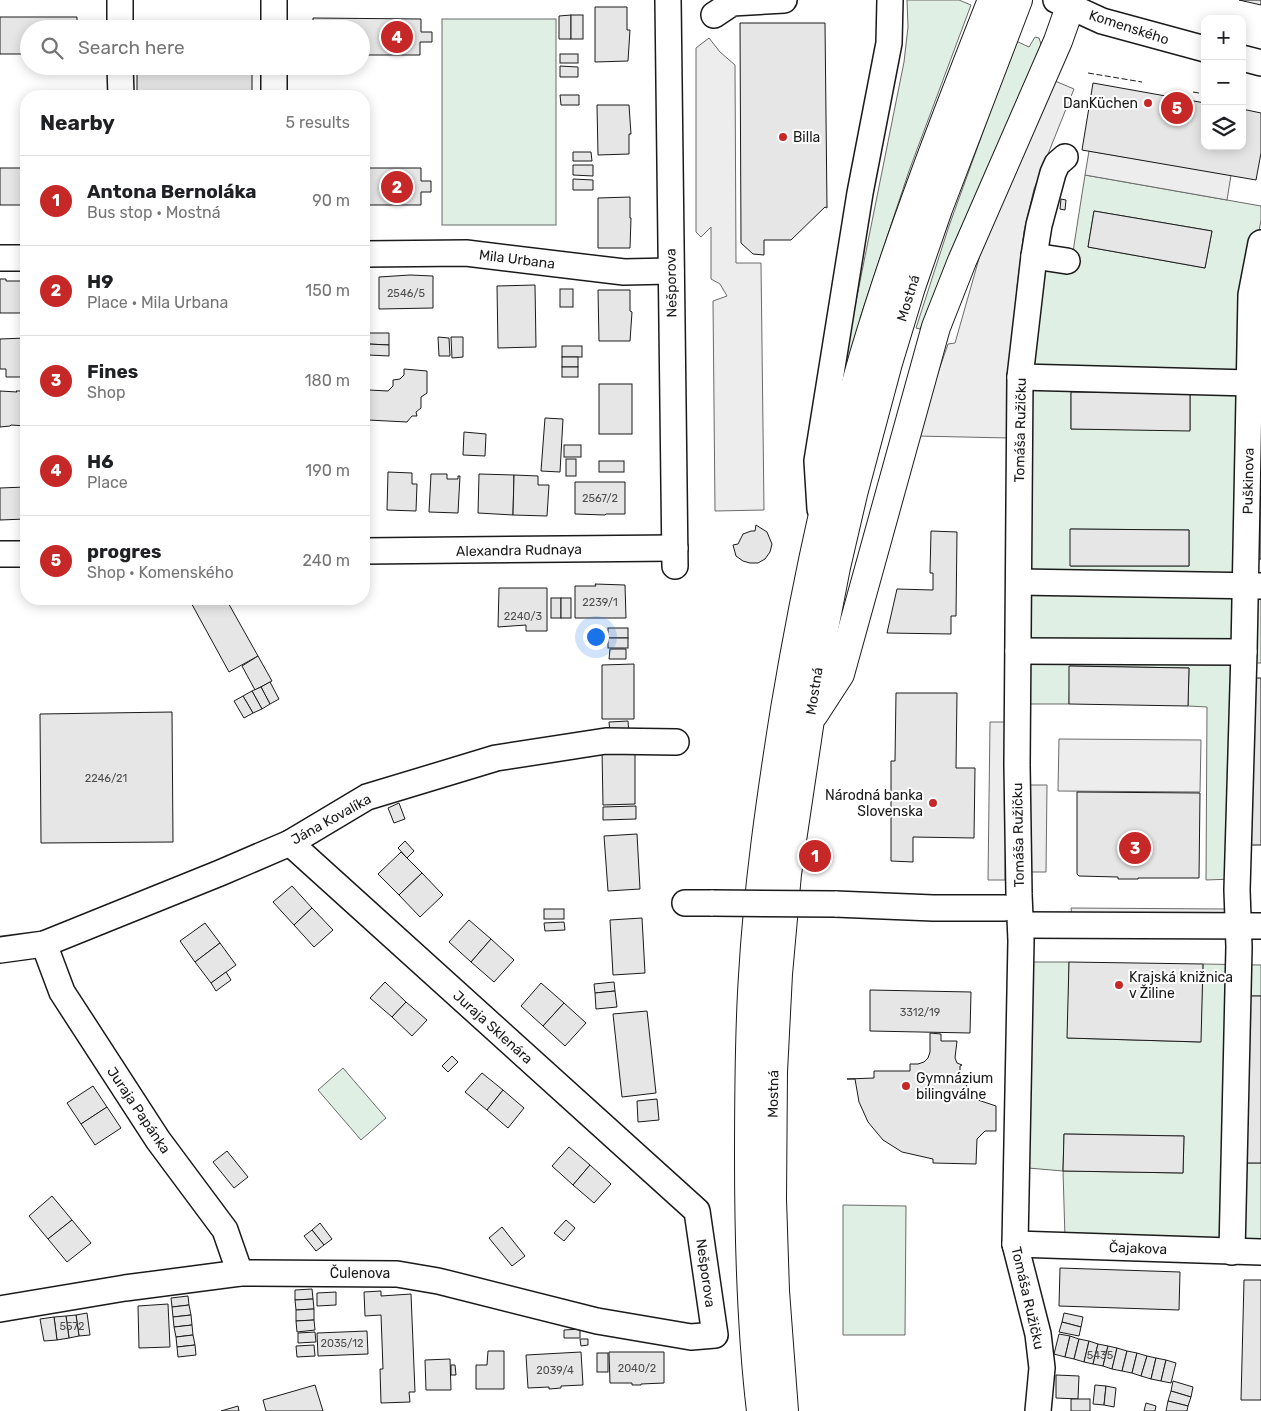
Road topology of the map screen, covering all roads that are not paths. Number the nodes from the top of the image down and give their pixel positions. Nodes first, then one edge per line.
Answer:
1 (120, 0) edge
2 (274, 0) edge
3 (668, 0) edge
4 (784, 0) edge
5 (890, 0) edge
6 (992, 0) edge
7 (1018, 0) edge
8 (1066, 2) edge
9 (714, 15) dead end
10 (120, 20) edge
11 (274, 20) edge
12 (1201, 48) edge
13 (1246, 59) edge
14 (1261, 63) edge
15 (120, 75) edge
16 (274, 75) edge
17 (121, 90) edge
18 (274, 90) edge
19 (1065, 157) dead end
20 (1261, 243) edge
21 (370, 254) edge
22 (1034, 256) junction
23 (0, 258) edge
24 (20, 258) edge
25 (1067, 260) dead end
26 (670, 271) junction
27 (1020, 377) junction
28 (1250, 383) junction
29 (821, 522) junction
30 (370, 551) edge
31 (0, 554) edge
32 (20, 554) edge
33 (675, 557) joint
34 (1019, 582) junction
35 (1253, 586) edge
36 (1018, 650) junction
37 (1244, 652) junction
38 (810, 720) junction
39 (676, 742) dead end
40 (290, 842) junction
41 (685, 903) dead end
42 (1013, 917) junction
43 (1249, 926) edge
44 (44, 944) junction
45 (0, 950) edge
46 (697, 1211) joint
47 (1015, 1244) junction
48 (1232, 1252) junction
49 (1261, 1252) edge
50 (240, 1273) junction
51 (0, 1309) edge
52 (715, 1335) joint
53 (772, 1402) edge
54 (1038, 1411) edge

1 - 10 street
2 - 11 street
3 - 26 street, Nešporova
4 - 9 street
5 - 29 street
6 - 29 main road, Mostná
7 - 38 main road, Mostná
8 - 12 street, Komenského
8 - 38 main road
13 - 14 street
15 - 17 street
16 - 18 street
19 - 22 street, Tomáša Ružičku
20 - 28 street, Puškinova
21 - 26 street, Mila Urbana
22 - 25 street
22 - 27 street, Tomáša Ružičku
23 - 24 street
26 - 33 street, Nešporova
27 - 28 street
27 - 34 street, Tomáša Ružičku
28 - 35 street, Puškinova
29 - 53 main road, Mostná
30 - 33 street, Alexandra Rudnaya
31 - 32 street
34 - 35 street
34 - 36 street, Tomáša Ružičku
35 - 37 street, Puškinova
36 - 37 street
36 - 42 street, Tomáša Ružičku
37 - 43 street, Puškinova
38 - 53 main road, Mostná
39 - 40 street, Jána Kovalíka
40 - 44 street, Jána Kovalíka
40 - 46 street, Juraja Sklenára
41 - 42 street, bridge
42 - 43 street
42 - 47 street, Tomáša Ružičku
43 - 48 street, Puškinova
44 - 45 street, Jána Kovalíka
44 - 50 street, Juraja Papánka
46 - 52 street, Nešporova
47 - 48 street, Čajakova
47 - 54 street, Tomáša Ružičku
48 - 49 street, Čajakova
50 - 51 street, Čulenova
50 - 52 street, Čulenova

